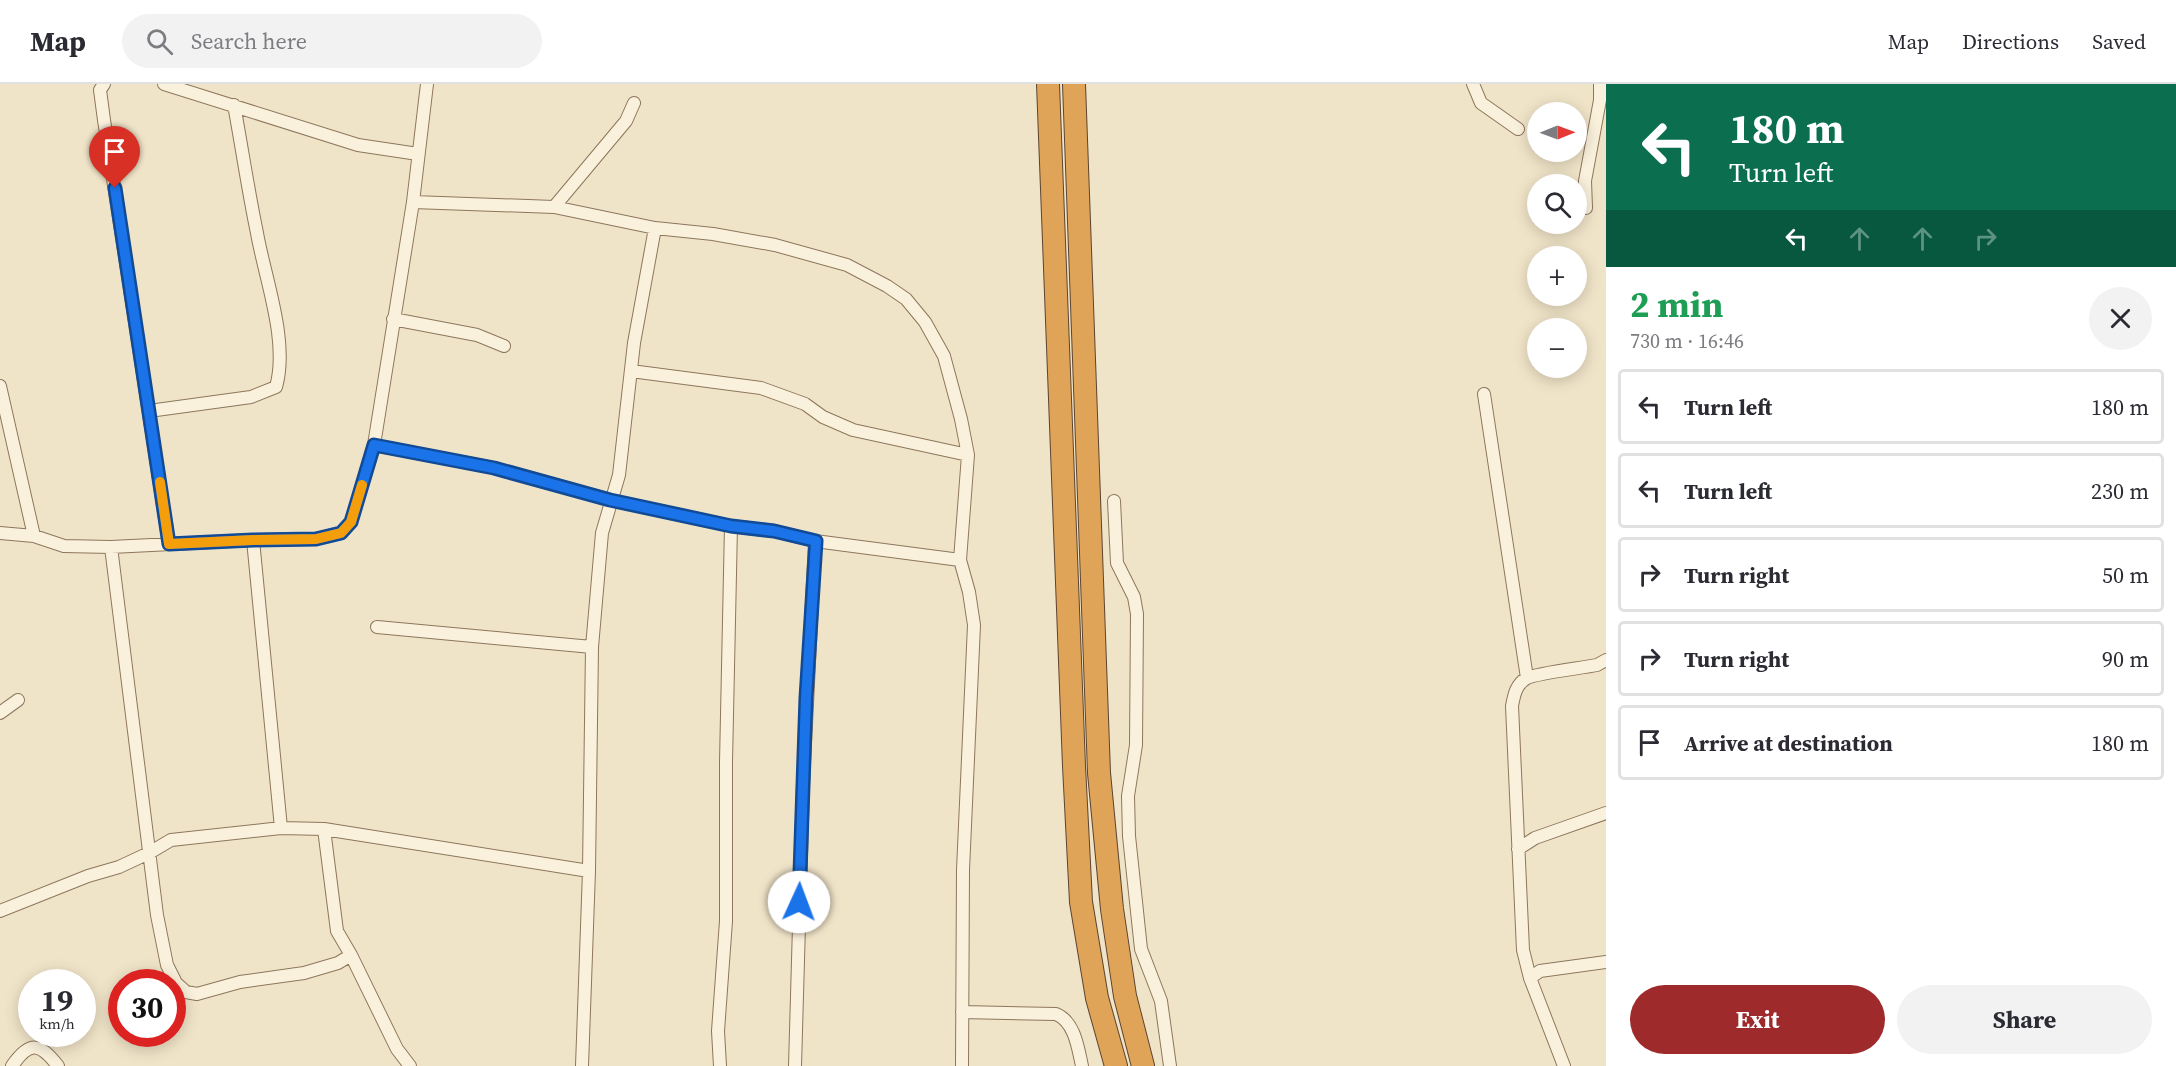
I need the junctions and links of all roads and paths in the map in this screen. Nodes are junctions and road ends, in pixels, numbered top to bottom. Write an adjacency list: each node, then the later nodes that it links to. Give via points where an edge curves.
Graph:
1 (104, 84): 21 (street, via 100,90)
2 (164, 84): 9 (street)
3 (427, 84): 11 (street)
4 (1048, 84): 59 (highway, via 1082,902 1097,998)
5 (1074, 84): 60 (highway, via 1099,772 1125,996)
6 (1473, 84): 10 (street, via 1481,103)
7 (1600, 84): 12 (street)
8 (634, 104): 14 (street, via 626,121)
9 (234, 105): 11 (street, via 357,145); 21 (street, via 272,299 279,349 276,387 251,397)
10 (1518, 129)
11 (418, 154): 13 (street)
12 (1586, 174)
13 (413, 202): 14 (street); 16 (street)
14 (554, 207): 15 (street)
15 (655, 228): 18 (street); 23 (street, via 775,245 847,265 906,299 925,322 944,356)
16 (393, 319): 17 (street, via 477,335); 22 (street)
17 (504, 346)
18 (631, 371): 23 (street, via 761,388 805,404 853,430); 24 (street, via 619,475)
19 (0, 386): 28 (street)
20 (1484, 394): 37 (street)
21 (149, 411): 31 (street)
22 (374, 445): 24 (street, via 494,468); 29 (street, via 351,522 341,533 316,539)
23 (968, 455): 33 (street)
24 (610, 500): 26 (street); 35 (street, via 602,533)
25 (1114, 501): 61 (street, via 1117,563 1134,597 1137,614 1136,745 1128,796 1136,909 1141,949 1161,1001)
26 (731, 526): 30 (street); 55 (street, via 726,921 718,1031)
27 (0, 533): 28 (street)
28 (34, 536): 32 (street, via 64,546)
29 (253, 540): 31 (street); 41 (street)
30 (816, 541): 33 (street); 56 (street, via 803,785)
31 (169, 544): 32 (street)
32 (111, 547): 44 (street)
33 (960, 560): 50 (street, via 974,625 963,870)
34 (376, 627): 35 (street)
35 (592, 647): 45 (street)
36 (1606, 660): 37 (street)
37 (1527, 678): 43 (street, via 1518,686 1512,706)
38 (18, 700): 39 (street)
39 (0, 713)
40 (1606, 813): 43 (street, via 1534,838)
41 (281, 828): 42 (street); 44 (street, via 171,840)
42 (324, 829): 45 (street); 47 (street, via 337,931)
43 (1518, 849): 49 (street, via 1523,950)
44 (149, 854): 46 (street); 47 (street, via 167,965 186,992 304,973)
45 (589, 871): 54 (street)
46 (0, 911)
47 (351, 955): 53 (street, via 397,1049)
48 (1606, 962): 49 (street, via 1540,971)
49 (1530, 978): 62 (street)
50 (962, 1012): 57 (street); 58 (street, via 1063,1017 1069,1022)
51 (12, 1066): 52 (street, via 25,1050 32,1048 46,1052)
52 (58, 1066)
53 (410, 1066)
54 (582, 1066)
55 (720, 1066)
56 (795, 1066)
57 (962, 1066)
58 (1082, 1066)
59 (1116, 1066)
60 (1143, 1066)
61 (1170, 1066)
62 (1564, 1066)

